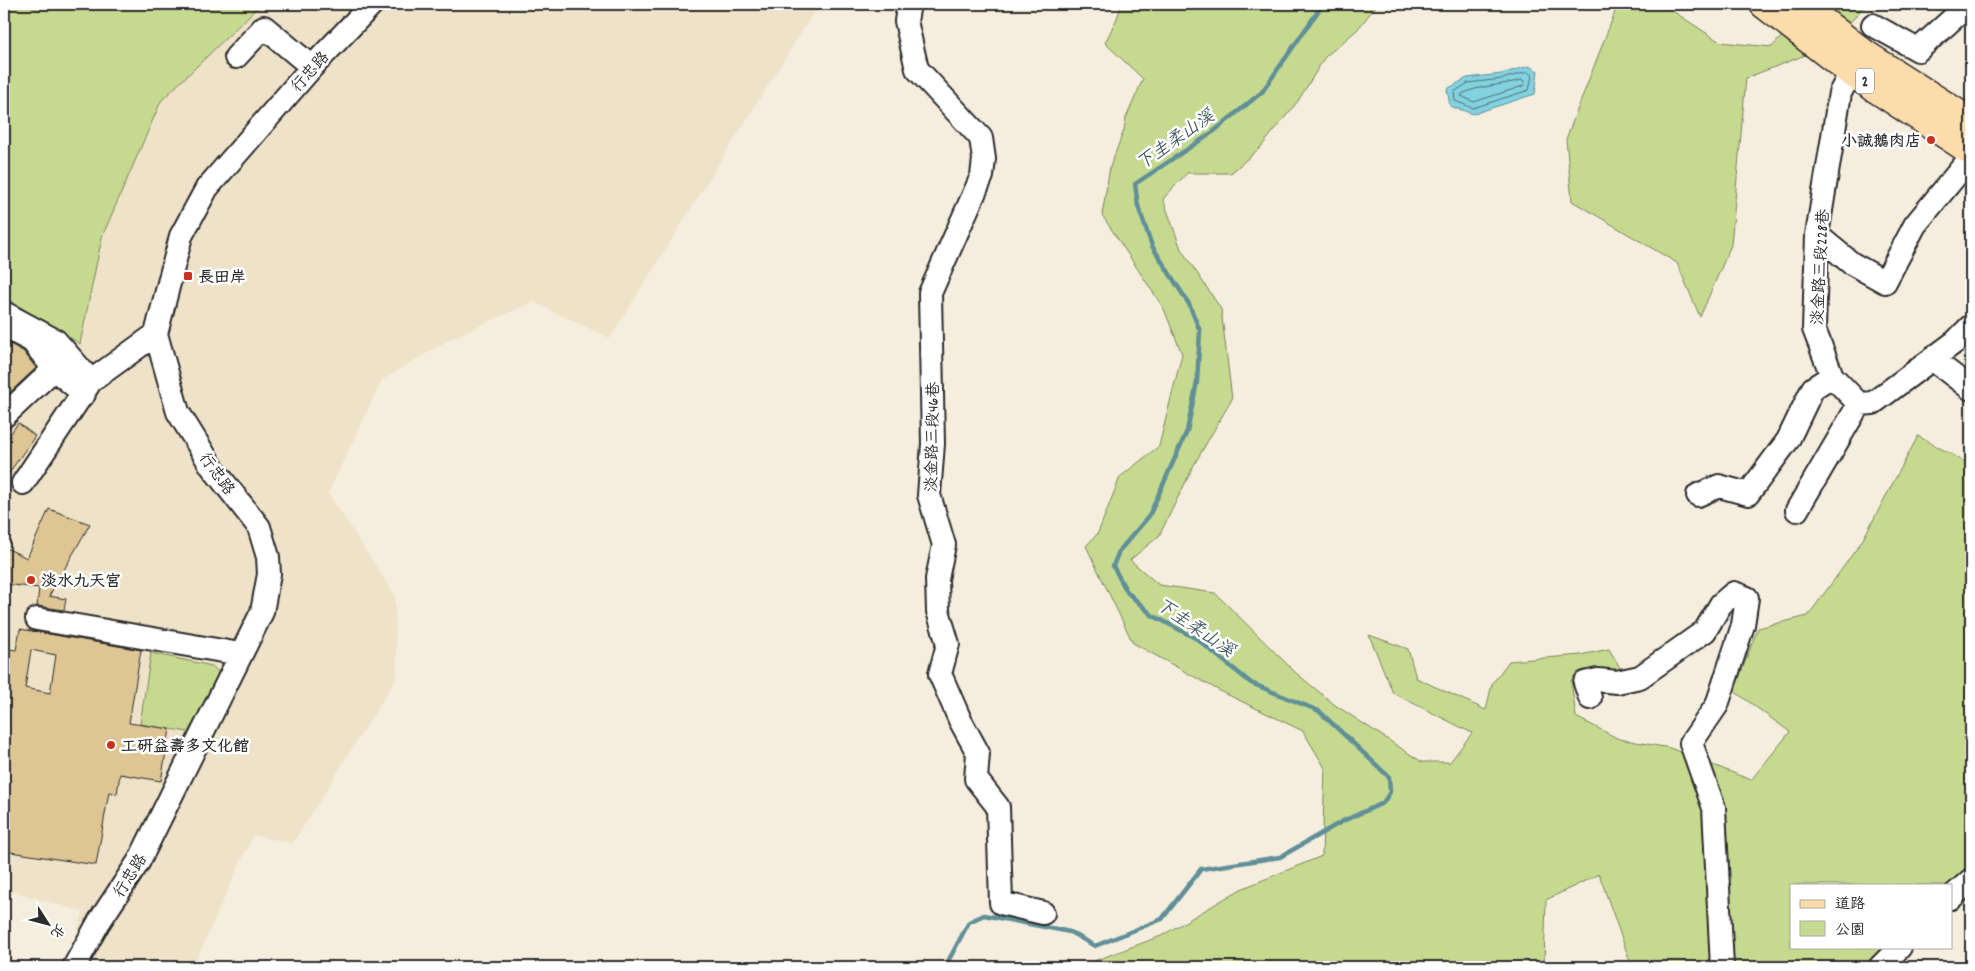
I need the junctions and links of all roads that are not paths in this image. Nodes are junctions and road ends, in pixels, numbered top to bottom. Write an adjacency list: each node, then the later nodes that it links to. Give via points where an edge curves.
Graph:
1 (372, 4): 8 (street, 行忠路)
2 (909, 4): 33 (street, 淡金路三段46巷, via 906,21 917,69 981,138 984,159 982,176 930,293 933,444 929,495 944,545 937,579 938,611 948,644 940,674 978,753 976,779 998,807 1001,903)
3 (1764, 4): 9 (main road, 2)
4 (1800, 4): 10 (main road, 2, via 1866,55)
5 (1971, 5): 6 (street, via 1918,50)
6 (1873, 25)
7 (236, 57): 8 (street, via 264,27)
8 (312, 67): 17 (street, 行忠路, via 207,188 181,236)
9 (1851, 72): 11 (main road, 2); 13 (street, 淡金路三段228巷, via 1840,93)
10 (1971, 122)
11 (1971, 151)
12 (1971, 157): 13 (street, via 1916,225 1885,282 1851,263)
13 (1818, 235): 20 (street, 淡金路三段228巷, via 1814,329)
14 (4, 313): 21 (street, via 56,341)
15 (4, 326): 19 (street, via 32,341)
16 (1971, 326): 18 (street)
17 (156, 334): 21 (street); 29 (street, 行忠路, via 178,412 212,467 259,527 268,557 265,602)
18 (1932, 359): 22 (street); 23 (street, via 1873,403)
19 (54, 369): 21 (street); 24 (street)
20 (1832, 376): 23 (street, 淡金路三段228巷); 26 (street, via 1813,388 1788,440 1748,494 1719,486)
21 (87, 388): 25 (street)
22 (1971, 389)
23 (1859, 404): 27 (street)
24 (4, 416)
25 (23, 483)
26 (1698, 495)
27 (1797, 510)
28 (37, 619): 29 (street)
29 (240, 654): 35 (street, 行忠路, via 139,861)
30 (1590, 698): 36 (street, via 1585,683 1640,677 1705,631 1721,604 1734,593 1747,598 1744,625 1717,705 1691,743 1714,808)
31 (1971, 880): 32 (street)
32 (1952, 897)
33 (1043, 913)
34 (1899, 948): 37 (street)
35 (74, 967)
36 (1722, 967)
37 (1880, 967)

